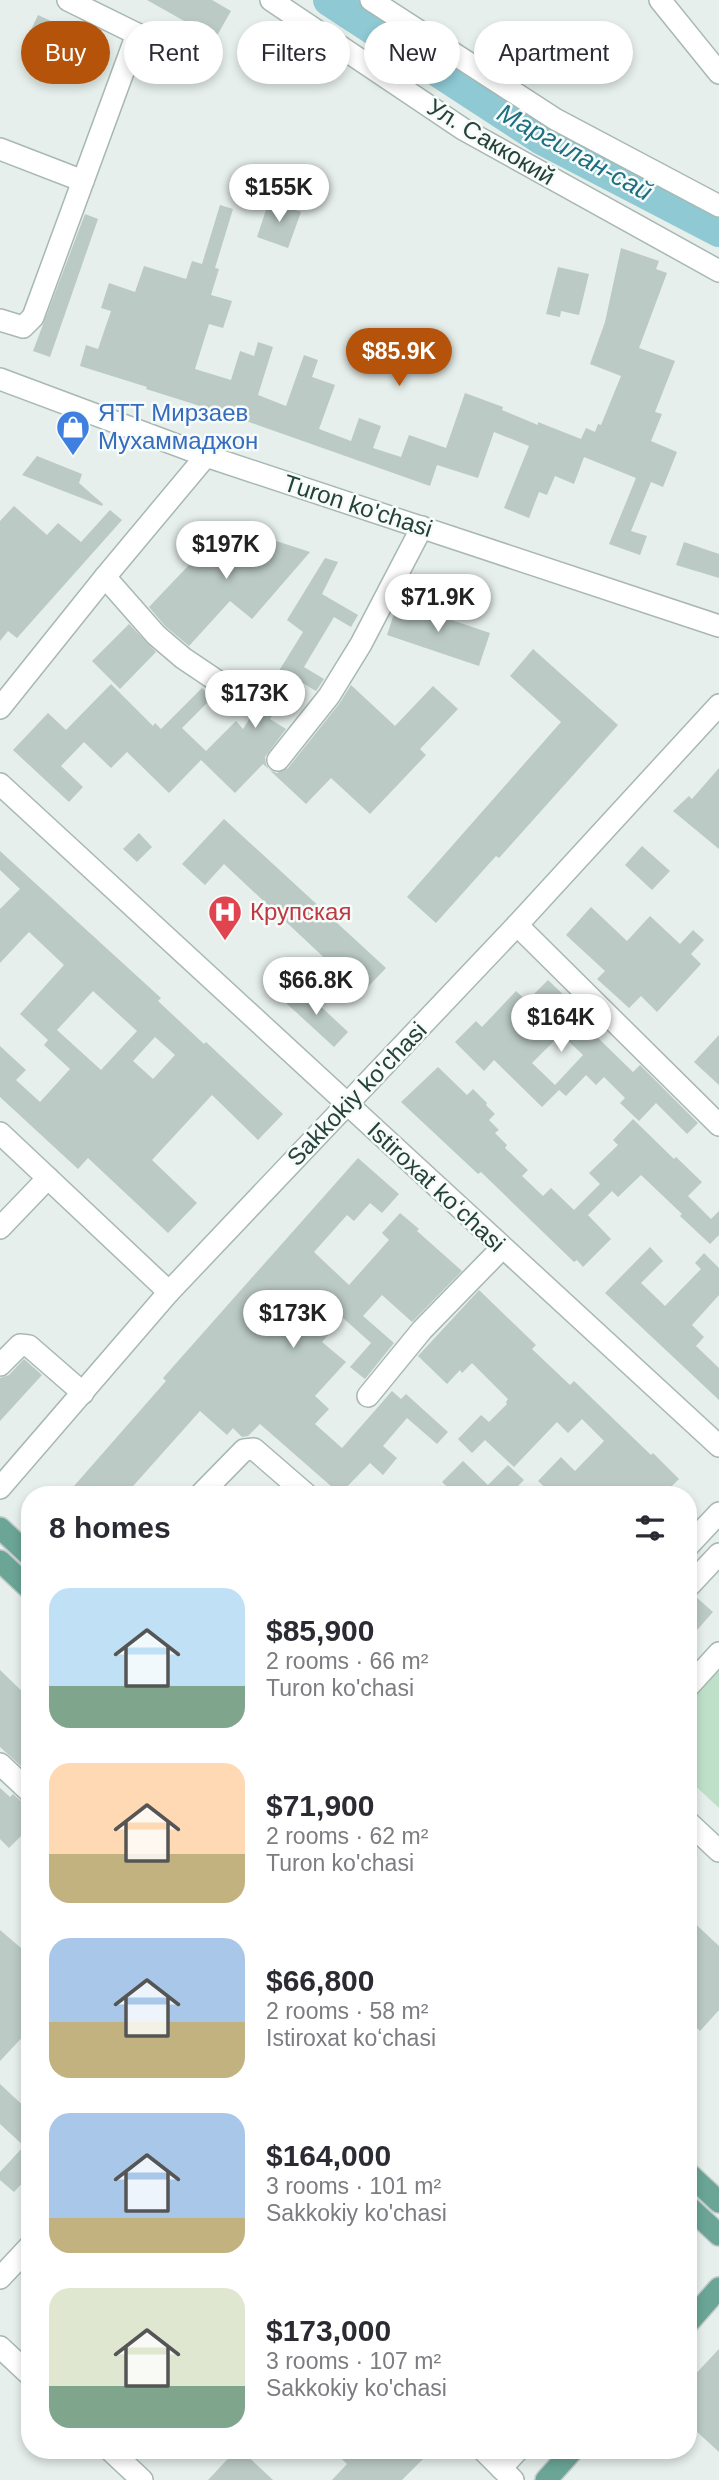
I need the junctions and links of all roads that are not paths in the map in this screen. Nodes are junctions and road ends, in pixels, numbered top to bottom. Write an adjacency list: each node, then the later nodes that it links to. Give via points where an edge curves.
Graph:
1 (68, 0): 5 (street)
2 (271, 0): 11 (street, Ул. Саккокий, via 463,129)
3 (371, 0): 10 (street, via 555,119)
4 (660, 0): 7 (street)
5 (124, 28)
6 (124, 69): 9 (street)
7 (719, 73)
8 (0, 149): 9 (street)
9 (83, 181): 12 (street, via 33,317 23,327)
10 (719, 206)
11 (719, 271)
12 (0, 320)
13 (0, 379): 14 (street, Turon ko'chasi)
14 (206, 456): 15 (street, Turon ko'chasi); 16 (street)
15 (422, 527): 17 (street, Turon ko'chasi); 21 (street, via 361,644)
16 (105, 578): 18 (street, via 156,635); 20 (street)
17 (719, 626)
18 (229, 690)
19 (719, 705): 23 (street, Sakkokiy ko'chasi)
20 (0, 708)
21 (278, 760)
22 (0, 783): 24 (street, Istiroxat koʻchasi)
23 (517, 925): 24 (street, Sakkokiy ko'chasi); 25 (street)
24 (347, 1105): 29 (street, Istiroxat koʻchasi); 30 (street, Sakkokiy ko'chasi)
25 (719, 1125)
26 (0, 1133): 27 (street)
27 (48, 1178): 28 (street); 30 (street)
28 (0, 1228)
29 (502, 1248): 33 (street, via 422,1330); 34 (street, Istiroxat koʻchasi)
30 (169, 1292): 32 (street, Sakkokiy ko'chasi)
31 (0, 1365): 32 (street, via 20,1345 29,1346)
32 (83, 1393): 37 (street, Sakkokiy ko'chasi)
33 (368, 1396)
34 (719, 1447)
35 (210, 1486): 36 (street, via 244,1450 254,1449)
36 (297, 1486)
37 (0, 1488)
38 (719, 1513): 40 (street)
39 (0, 1528): 41 (main road)
40 (697, 1536)
41 (21, 1548)
42 (719, 1554): 44 (street)
43 (0, 1561): 45 (main road)
44 (697, 1577)
45 (21, 1581)
46 (719, 1653): 47 (street)
47 (697, 1677)
48 (0, 1764): 49 (street)
49 (21, 1782)
50 (697, 1830): 51 (street)
51 (719, 1851)
52 (697, 2181): 53 (main road)
53 (719, 2202)
54 (697, 2214): 55 (main road)
55 (719, 2235)
56 (21, 2256): 57 (street)
57 (0, 2278)
58 (719, 2288): 59 (main road)
59 (697, 2313)
60 (0, 2347): 61 (street)
61 (21, 2367)
62 (120, 2459): 66 (street)
63 (492, 2459): 65 (street)
64 (565, 2459): 67 (main road)
65 (507, 2474)
66 (142, 2480)
67 (546, 2480)

